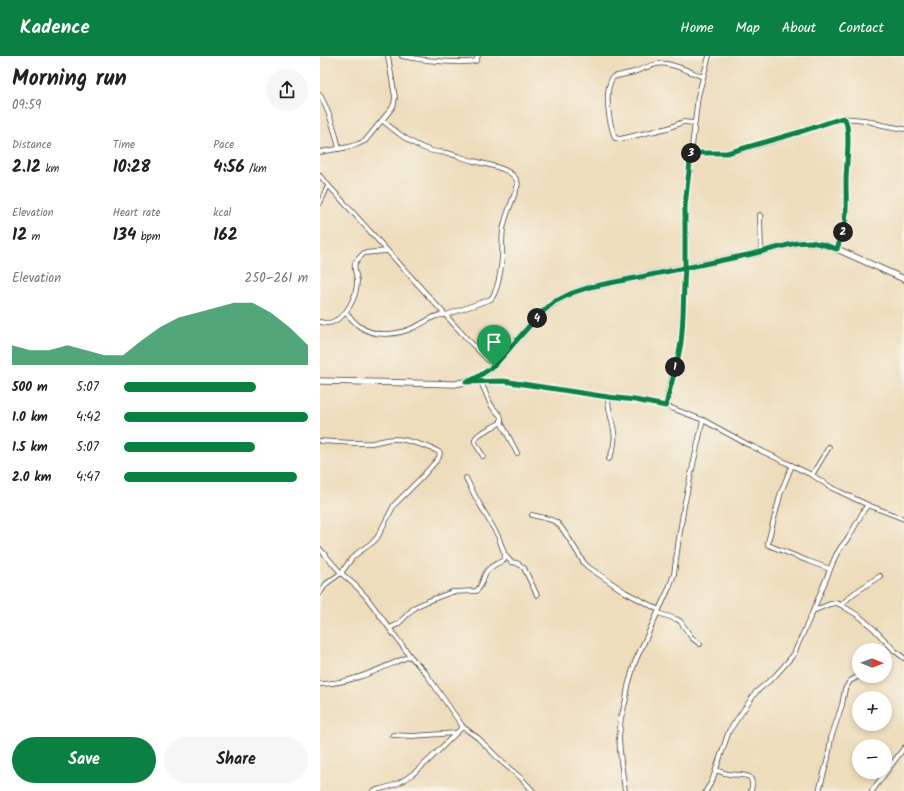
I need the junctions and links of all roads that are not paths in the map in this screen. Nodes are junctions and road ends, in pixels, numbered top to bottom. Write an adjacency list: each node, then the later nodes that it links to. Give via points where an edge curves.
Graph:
1 (388, 56): 8 (street, via 395,100)
2 (402, 56): 3 (street, via 420,60 472,62 476,61)
3 (478, 56)
4 (709, 56): 5 (street)
5 (703, 77): 9 (street); 9 (street, via 666,63 656,64 613,77 607,93 615,138 668,128 683,122)
6 (320, 95): 11 (street)
7 (845, 119): 10 (street, via 865,120); 13 (street, via 727,153); 18 (street, via 848,136 846,213)
8 (382, 120): 11 (street, via 365,141); 24 (street, via 415,144 429,150 495,166 514,175 517,180 518,184 503,227 501,265 494,295 491,299)
9 (694, 123): 13 (street)
10 (904, 129)
11 (339, 149): 12 (street)
12 (320, 152)
13 (691, 153): 21 (street, via 685,206)
14 (320, 176): 15 (street)
15 (328, 186): 16 (street); 19 (street)
16 (320, 202)
17 (760, 215): 20 (street)
18 (837, 249): 20 (main road, via 810,242); 22 (main road)
19 (387, 251): 23 (street, via 364,253 355,263 356,287); 24 (street)
20 (761, 252): 21 (main road)
21 (685, 268): 26 (main road, via 590,287 554,302 539,315); 31 (street, via 681,342)
22 (904, 279)
23 (346, 313): 24 (street, via 360,327 380,334 404,331 434,316); 25 (street, via 332,322)
24 (446, 315): 26 (street)
25 (320, 322)
26 (494, 366): 28 (main road)
27 (320, 381): 28 (main road, via 455,384)
28 (466, 382): 29 (street)
29 (481, 382): 30 (street, via 503,381); 33 (street)
30 (608, 397): 31 (street); 38 (street, via 615,435)
31 (666, 406): 32 (street)
32 (703, 420): 39 (street); 53 (street, via 684,506 674,574)
33 (501, 422): 36 (street); 37 (street, via 474,439)
34 (320, 441): 48 (street, via 372,443 398,439 440,453 422,477 394,505 378,538 355,555)
35 (829, 447): 40 (street)
36 (517, 453)
37 (483, 456)
38 (609, 459)
39 (792, 465): 40 (street); 47 (street, via 781,492 768,545)
40 (812, 475): 42 (street, via 832,488)
41 (466, 478): 46 (street)
42 (868, 505): 44 (street); 47 (street)
43 (532, 515): 53 (street, via 556,523 584,564)
44 (904, 518)
45 (320, 548): 48 (street)
46 (506, 555): 51 (street, via 511,562 524,568); 55 (street, via 504,560 487,571 478,590 452,592 428,601 415,607 398,624)
47 (830, 568): 54 (street)
48 (341, 573): 50 (street, via 326,584); 55 (street, via 357,587)
49 (880, 576): 52 (street)
50 (320, 593)
51 (537, 595)
52 (841, 605): 54 (street, via 830,604); 58 (street, via 859,616)
53 (658, 611): 56 (street, via 680,621 692,638); 68 (street, via 635,662 621,718 619,738)
54 (813, 611): 65 (street, via 794,654 775,676 756,692 729,731)
55 (390, 628): 57 (street)
56 (700, 644)
57 (410, 656): 60 (street, via 344,682); 61 (street, via 425,672)
58 (904, 658)
59 (852, 681): 71 (street, via 845,690)
60 (320, 684)
61 (463, 727): 62 (street); 67 (street, via 478,738)
62 (456, 733): 63 (street); 66 (street, via 402,781 394,786)
63 (393, 735)
64 (904, 748): 72 (street)
65 (716, 770): 69 (street); 70 (street, via 750,777)
66 (373, 791)
67 (533, 791)
68 (625, 791)
69 (706, 791)
70 (751, 791)
71 (819, 791)
72 (872, 791)

